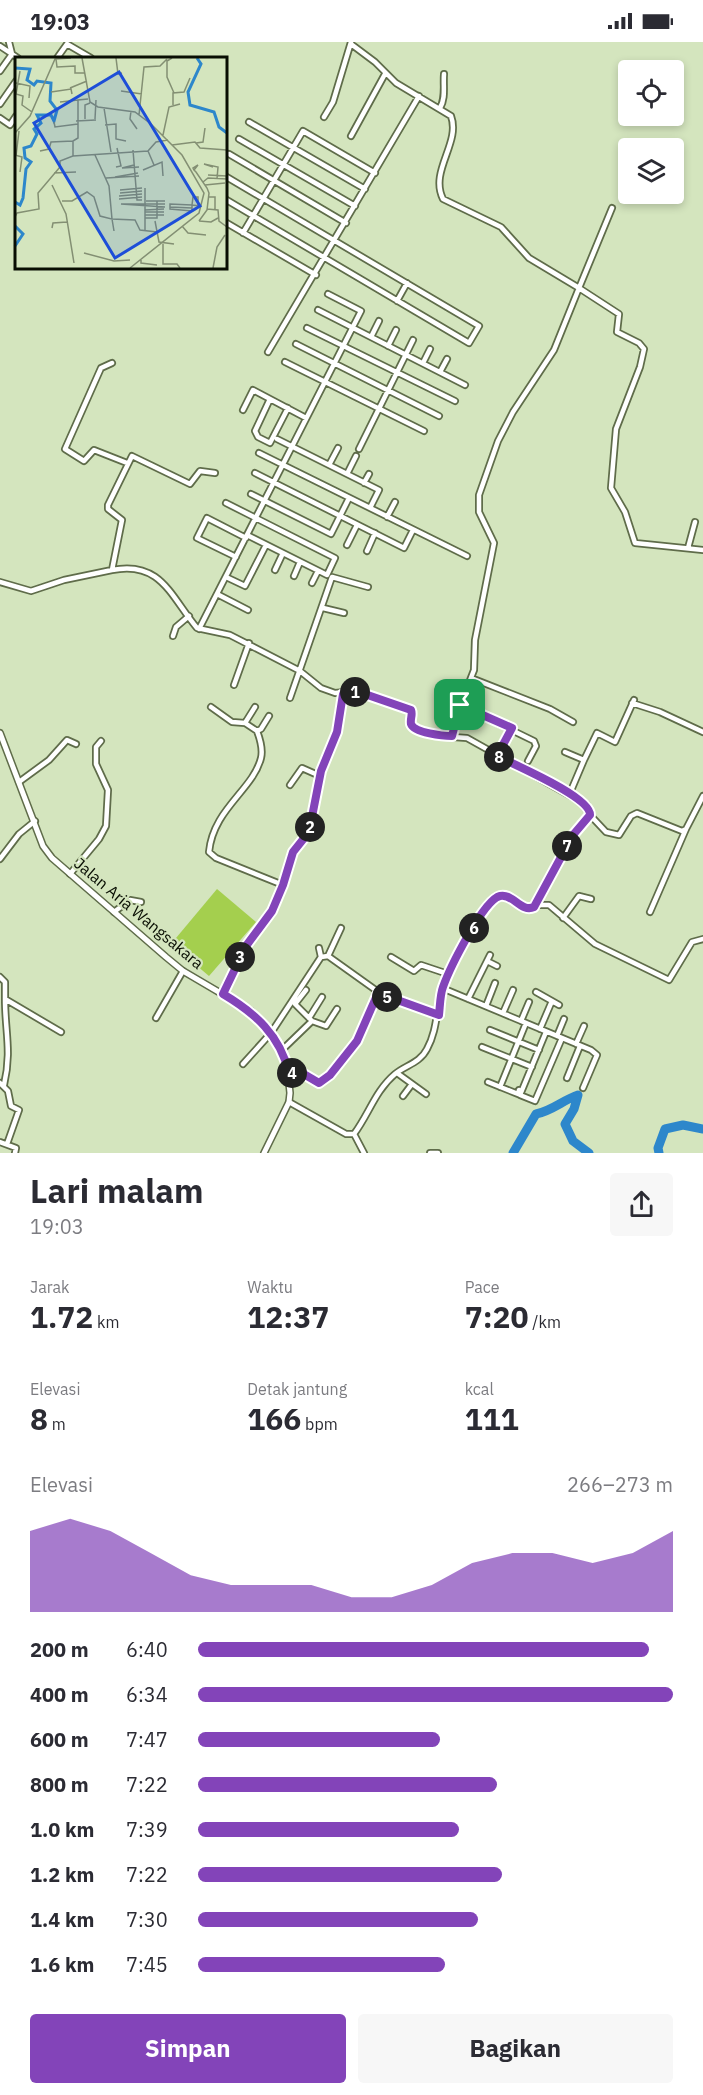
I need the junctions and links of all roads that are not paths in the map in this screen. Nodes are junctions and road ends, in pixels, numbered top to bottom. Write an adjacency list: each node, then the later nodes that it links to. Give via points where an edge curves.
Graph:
1 (9, 42): 4 (street)
2 (351, 43): 9 (street); 15 (street, via 333,102)
3 (0, 46): 4 (street)
4 (12, 54): 5 (street); 8 (street)
5 (16, 57)
6 (58, 57): 7 (street, via 67,44)
7 (88, 57)
8 (0, 71)
9 (385, 74): 12 (street); 19 (street)
10 (444, 74): 14 (street)
11 (15, 82): 13 (street)
12 (419, 96): 14 (street); 24 (street)
13 (0, 104)
14 (440, 108): 40 (street, via 453,122 438,180 443,199 501,227 529,258)
15 (324, 117)
16 (0, 118): 17 (street, via 10,125)
17 (15, 118)
18 (249, 122): 21 (street)
19 (351, 136)
20 (239, 139): 23 (street)
21 (293, 148): 23 (street); 24 (street, via 303,131); 27 (street)
22 (229, 154): 26 (street)
23 (283, 164): 26 (street); 30 (street)
24 (375, 173): 27 (street)
25 (226, 177): 28 (street)
26 (274, 180): 28 (street); 34 (street)
27 (365, 189): 30 (street)
28 (263, 198): 32 (street); 36 (street)
29 (226, 200): 32 (street)
30 (355, 206): 34 (street)
31 (612, 208): 40 (street)
32 (253, 216): 35 (street); 37 (street)
33 (226, 223): 35 (street)
34 (346, 223): 36 (street)
35 (243, 232): 38 (street)
36 (335, 241): 37 (street); 39 (street)
37 (325, 258): 38 (street); 42 (street)
38 (316, 275): 54 (street)
39 (407, 284): 42 (street); 42 (street, via 479,326 469,343)
40 (579, 288): 105 (street, via 619,314 617,332 644,349 616,429 611,488 626,512 633,542); 129 (street, via 555,350 498,441 479,495 479,512 494,543 480,606)
41 (328, 294): 46 (street, via 361,311)
42 (397, 301)
43 (318, 310): 46 (street)
44 (379, 321): 48 (street)
45 (307, 328): 51 (street)
46 (352, 328): 48 (street); 51 (street)
47 (396, 330): 52 (street)
48 (370, 337): 52 (street)
49 (413, 340): 55 (street)
50 (296, 344): 59 (street)
51 (343, 346): 59 (street); 61 (street)
52 (388, 346): 55 (street)
53 (430, 349): 60 (street)
54 (268, 352)
55 (406, 355): 60 (street); 61 (street)
56 (447, 359): 62 (street)
57 (285, 362): 63 (street)
58 (112, 363): 80 (street, via 101,368 65,449 84,461 94,450)
59 (334, 363): 63 (street); 65 (street)
60 (423, 363): 62 (street)
61 (397, 372): 65 (street); 67 (street)
62 (440, 372): 64 (street)
63 (325, 382): 69 (street); 72 (street)
64 (465, 385)
65 (388, 390): 69 (street); 71 (street)
66 (270, 399): 68 (street); 68 (street, via 255,431 258,437 270,443); 70 (street, via 253,390)
67 (455, 401)
68 (288, 408): 72 (street)
69 (379, 408): 73 (street); 77 (street)
70 (243, 410)
71 (439, 416)
72 (306, 418): 75 (street)
73 (424, 431)
74 (277, 439): 75 (street)
75 (292, 447): 81 (street); 82 (street)
76 (338, 448): 82 (street)
77 (359, 449)
78 (259, 453): 81 (street)
79 (356, 456): 85 (street)
80 (127, 463): 83 (street, via 135,456 190,484 200,471); 112 (street, via 108,505 122,520)
81 (283, 465): 87 (street); 90 (street)
82 (329, 465): 85 (street)
83 (215, 473)
84 (255, 473): 87 (street)
85 (346, 474): 88 (street)
86 (369, 474): 88 (street)
87 (273, 483): 91 (street); 95 (street)
88 (364, 483): 94 (street, via 379,490)
89 (251, 494): 91 (street)
90 (349, 498): 94 (street); 95 (street)
91 (264, 501): 95 (street, via 331,534); 97 (street)
92 (395, 502): 96 (street)
93 (226, 503): 97 (street)
94 (370, 508): 96 (street)
95 (340, 516): 99 (street)
96 (387, 517): 100 (street)
97 (256, 518): 102 (street); 114 (street, via 334,558 327,575)
98 (695, 522): 105 (street)
99 (357, 525): 101 (street); 103 (street)
100 (413, 530): 101 (street, via 404,548); 109 (street)
101 (375, 534): 107 (street)
102 (246, 537): 104 (street); 110 (street); 110 (street, via 207,518 197,538)
103 (347, 544)
104 (266, 545): 108 (street); 116 (street, via 245,586)
105 (688, 548): 106 (street)
106 (703, 550)
107 (366, 551)
108 (283, 553): 111 (street); 113 (street)
109 (467, 556)
110 (236, 557): 116 (street)
111 (300, 562): 114 (street); 115 (street)
112 (112, 570): 117 (street, via 31,591); 124 (street, via 138,569 158,577)
113 (275, 570)
114 (318, 571): 118 (street)
115 (294, 576)
116 (226, 577): 120 (street)
117 (0, 582)
118 (312, 583)
119 (368, 587): 121 (street, via 332,577)
120 (217, 594): 122 (street); 125 (street)
121 (322, 608): 123 (street); 128 (street)
122 (248, 610)
123 (344, 613)
124 (189, 616): 125 (street); 126 (street, via 176,627)
125 (199, 629): 127 (street, via 230,635)
126 (173, 636)
127 (249, 644): 128 (street); 130 (street)
128 (300, 671): 131 (street, via 321,688); 132 (street)
129 (471, 678): 133 (street); 137 (street, via 542,705)
130 (234, 685)
131 (343, 694): 143 (street, via 356,691 401,706 412,712 414,728); 150 (street, via 337,732)
132 (290, 698)
133 (460, 705): 139 (street); 143 (street)
134 (211, 707): 138 (street, via 232,722)
135 (255, 708): 138 (street)
136 (269, 716): 140 (street)
137 (573, 722)
138 (245, 723): 140 (street)
139 (512, 728): 147 (street); 149 (street, via 536,743)
140 (257, 731): 160 (street, via 261,760 225,810 209,852)
141 (703, 732): 148 (street, via 633,701 615,742 595,733)
142 (0, 733): 151 (street, Jalan Aria Wangsakara)
143 (452, 736): 147 (street, via 467,738)
144 (101, 741): 159 (street, via 96,747 95,761 108,790 106,826)
145 (76, 744): 151 (street, via 67,740 49,760)
146 (565, 752): 148 (street)
147 (497, 756): 153 (street)
148 (584, 760): 153 (street)
149 (528, 761)
150 (320, 776): 152 (street, via 302,768); 160 (street, via 309,832 293,852)
151 (19, 782): 156 (street, Jalan Aria Wangsakara)
152 (290, 785)
153 (570, 793): 155 (street, via 587,805)
154 (703, 796): 157 (street)
155 (590, 815): 157 (street, via 606,832 618,835 637,813 678,831); 163 (street, via 573,835)
156 (35, 821): 158 (street); 159 (street, Jalan Aria Wangsakara, via 47,852)
157 (686, 829): 165 (street)
158 (0, 859)
159 (70, 874): 164 (street, Jalan Aria Wangsakara)
160 (283, 885): 185 (street)
161 (591, 898): 166 (street, via 579,896)
162 (141, 902): 164 (street, via 130,900)
163 (536, 905): 166 (street, via 549,905); 177 (street, via 527,908 506,896 493,900 455,956)
164 (114, 912): 176 (street, Jalan Aria Wangsakara)
165 (650, 912)
166 (563, 918): 168 (street, via 595,944 669,980 692,942)
167 (341, 928): 171 (street)
168 (703, 939)
169 (319, 948): 172 (street)
170 (490, 955): 174 (street)
171 (328, 956): 172 (street); 184 (street)
172 (321, 957): 204 (street)
173 (391, 957): 177 (street, via 414,971 421,965)
174 (487, 961): 175 (street); 188 (street)
175 (497, 966)
176 (183, 971): 185 (street, Jalan Aria Wangsakara); 196 (street)
177 (448, 974): 180 (street)
178 (0, 977): 187 (street, via 5,982)
179 (495, 983): 192 (street)
180 (442, 988): 188 (street); 195 (street)
181 (306, 990): 197 (street, via 295,1004)
182 (513, 990): 194 (street)
183 (536, 992): 189 (street)
184 (378, 993): 195 (street); 215 (street, via 357,1041 328,1077 319,1083 302,1073)
185 (223, 994): 204 (street, Jalan Aria Wangsakara, via 251,1011)
186 (322, 997): 197 (street)
187 (5, 999): 203 (street); 218 (street, via 10,1046)
188 (468, 999): 192 (street)
189 (552, 1001): 191 (street); 202 (street)
190 (529, 1002): 199 (street)
191 (559, 1005)
192 (486, 1006): 194 (street)
193 (337, 1009): 197 (street, via 326,1026)
194 (503, 1014): 199 (street)
195 (439, 1015): 214 (street, via 423,1057)
196 (156, 1018)
197 (310, 1019): 210 (street)
198 (564, 1019): 205 (street)
199 (524, 1022): 202 (street); 206 (street)
200 (584, 1026): 207 (street)
201 (490, 1030): 206 (street)
202 (544, 1030): 205 (street); 209 (street)
203 (61, 1032)
204 (271, 1033): 210 (street, Jalan Aria Wangsakara); 212 (street)
205 (560, 1037): 207 (street); 213 (street, via 536,1101 520,1095)
206 (518, 1041): 209 (street); 211 (street)
207 (578, 1045): 216 (street); 221 (street, via 597,1055)
208 (482, 1047): 211 (street)
209 (538, 1049): 213 (street)
210 (282, 1050): 215 (street, Jalan Aria Wangsakara)
211 (511, 1059): 213 (street); 220 (street)
212 (243, 1064)
213 (530, 1067): 220 (street, via 518,1094)
214 (397, 1072): 219 (street); 225 (street, via 379,1090)
215 (289, 1073): 224 (street, Jalan Aria Wangsakara)
216 (567, 1078)
217 (488, 1082): 220 (street)
218 (2, 1084): 227 (street, via 10,1106 19,1109)
219 (412, 1084): 222 (street); 223 (street)
220 (500, 1087)
221 (584, 1088)
222 (426, 1094)
223 (403, 1096)
224 (289, 1102): 225 (street, via 346,1134); 229 (street, Jalan Aria Wangsakara)
225 (354, 1134): 230 (street)
226 (0, 1143): 227 (street)
227 (7, 1144): 228 (street, via 16,1148)
228 (15, 1153)
229 (264, 1153)
230 (364, 1153)
231 (430, 1153): 232 (street)
232 (438, 1153)

